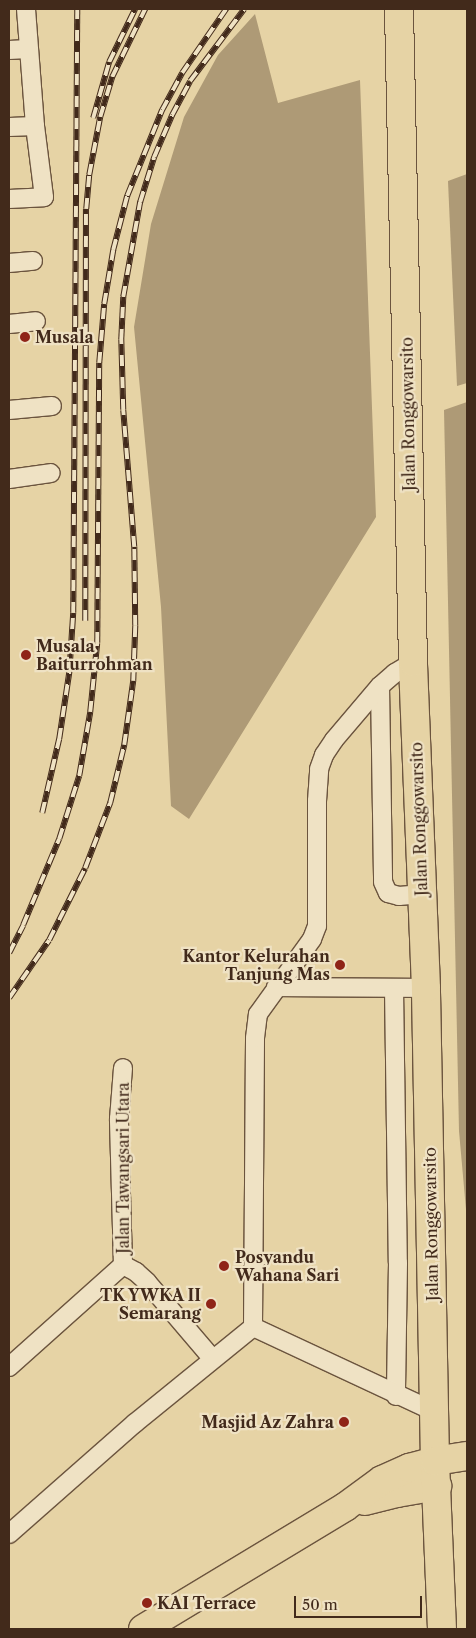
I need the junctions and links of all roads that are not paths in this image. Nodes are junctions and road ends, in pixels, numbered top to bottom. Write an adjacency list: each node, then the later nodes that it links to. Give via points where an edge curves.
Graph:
1 (26, 9): 3 (street)
2 (399, 9): 16 (main road, Jalan Ronggowarsito)
3 (28, 49): 4 (street); 5 (street)
4 (9, 50)
5 (35, 126): 6 (street); 7 (street, via 44,197)
6 (9, 127)
7 (9, 198)
8 (32, 262): 9 (street)
9 (9, 263)
10 (36, 321): 11 (street)
11 (9, 324)
12 (52, 406): 13 (street)
13 (9, 410)
14 (51, 473): 15 (street)
15 (9, 479)
16 (413, 662): 17 (street); 18 (main road, Jalan Ronggowarsito)
17 (380, 686): 18 (street, via 383,882 388,893 399,896); 19 (street, via 334,740 319,769 316,926 312,939)
18 (422, 894): 21 (main road, Jalan Ronggowarsito)
19 (276, 987): 20 (street); 24 (street, via 258,1014 255,1038)
20 (394, 988): 21 (street); 27 (street, via 398,1263)
21 (426, 988): 28 (main road, Jalan Ronggowarsito)
22 (123, 1068): 23 (street, Jalan Tawangsari Utara, via 119,1119)
23 (123, 1265): 25 (street, via 147,1282); 26 (street, Jalan Tawangsari Utara)
24 (253, 1327): 25 (street); 27 (street)
25 (212, 1358): 31 (street)
26 (9, 1367)
27 (396, 1396): 28 (street)
28 (435, 1412): 30 (main road, Jalan Ronggowarsito)
29 (467, 1456): 30 (main road)
30 (436, 1474): 32 (main road, via 397,1493 344,1507); 33 (main road, Jalan Ronggowarsito)
31 (9, 1534)
32 (143, 1629)
33 (442, 1629)

